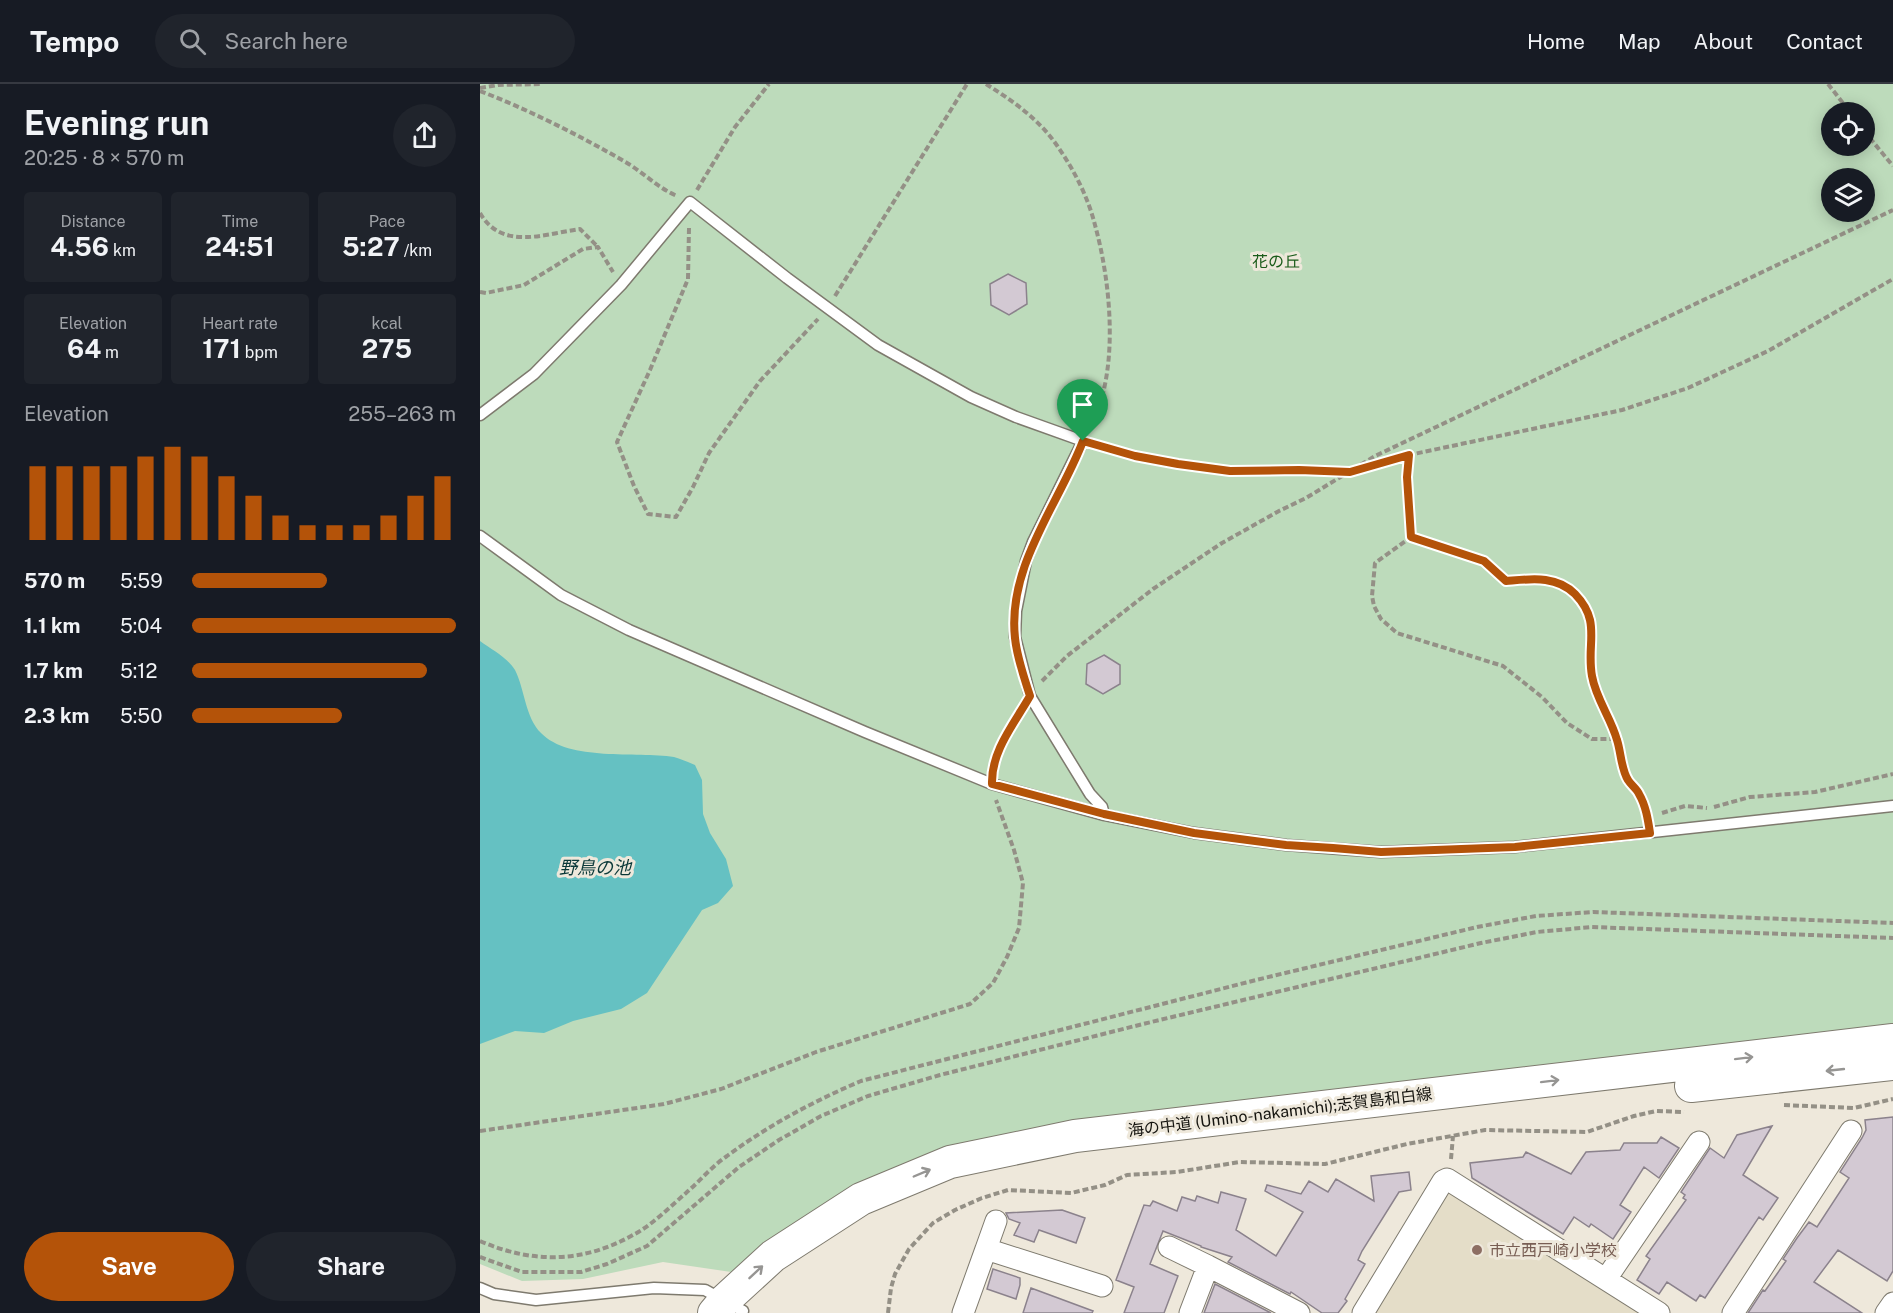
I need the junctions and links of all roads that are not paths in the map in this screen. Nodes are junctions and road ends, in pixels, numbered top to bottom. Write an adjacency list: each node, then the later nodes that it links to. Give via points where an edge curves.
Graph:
1 (480, 415): 4 (lane, via 534,374 621,285 690,202 878,345 971,397 1083,441 1033,542 1020,587 1015,637 1030,696)
2 (480, 536): 4 (lane, via 561,595 629,630 992,784)
3 (1893, 806): 4 (lane, via 1515,847 1381,852 1194,833)
4 (1104, 814)
5 (1893, 1040): 17 (main road, 海の中道 (Umino-nakamichi);志賀島和白線, one-way to 5, via 773,1256 861,1199 950,1162 1075,1136)
6 (1893, 1064): 17 (main road, 海の中道 (Umino-nakamichi);志賀島和白線, one-way to 17, via 1115,1153 957,1182 874,1215)
7 (1851, 1131): 23 (street)
8 (1699, 1142): 13 (street)
9 (996, 1221): 11 (street)
10 (1168, 1247): 12 (street)
11 (986, 1249): 14 (street); 18 (street)
12 (1208, 1266): 19 (street); 20 (street)
13 (1606, 1279): 21 (street, via 1447,1179); 22 (street)
14 (1102, 1286)
15 (480, 1288): 17 (lane, via 536,1300 654,1287 705,1290)
16 (1893, 1303): 24 (street)
17 (731, 1309)
18 (963, 1313)
19 (1190, 1313)
20 (1299, 1313)
21 (1363, 1313)
22 (1659, 1313)
23 (1733, 1313)
24 (1886, 1313)

